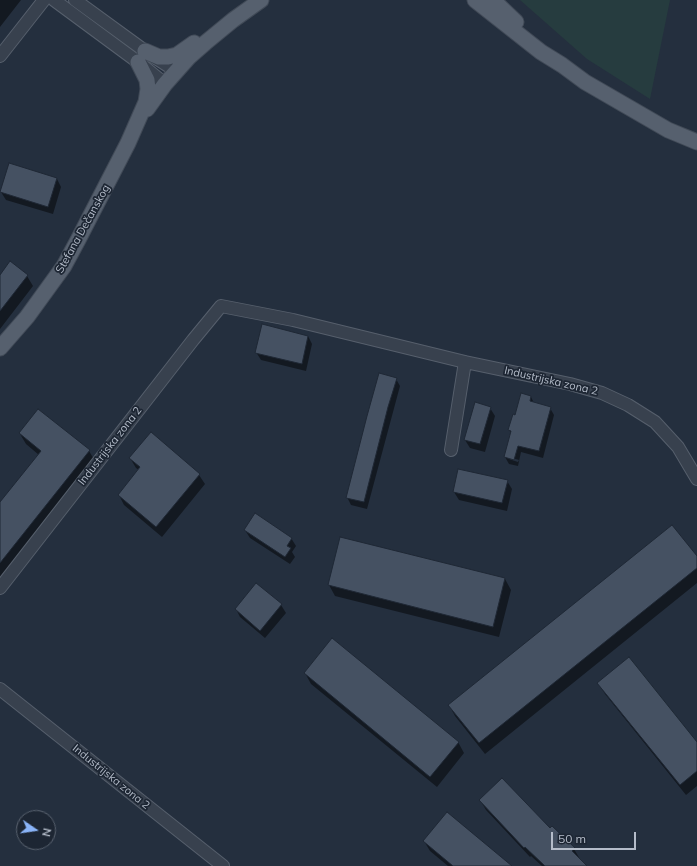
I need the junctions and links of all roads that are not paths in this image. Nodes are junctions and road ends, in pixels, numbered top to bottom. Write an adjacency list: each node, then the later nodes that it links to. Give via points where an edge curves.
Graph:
1 (44, 0): 10 (street)
2 (54, 0): 11 (street)
3 (75, 0): 11 (street)
4 (261, 0): 8 (main road)
5 (268, 0): 8 (main road)
6 (475, 0): 12 (main road, via 541,52)
7 (493, 0): 12 (main road)
8 (248, 9): 9 (main road)
9 (233, 20): 11 (main road, via 177,55); 13 (main road)
10 (0, 56)
11 (142, 57): 13 (street); 14 (street); 16 (main road, via 148,89 146,102)
12 (562, 65): 15 (main road, via 633,111)
13 (176, 71): 14 (main road)
14 (165, 84): 16 (main road)
15 (697, 142)
16 (128, 143): 17 (main road, Stefana Dečanskog, via 64,266 27,317)
17 (0, 348)
18 (465, 362): 19 (street); 20 (street, Industrijska zona 2, via 570,384 602,393 628,405 655,422 678,447); 21 (street, Industrijska zona 2, via 293,320 221,306)
19 (451, 450)
20 (697, 479)
21 (0, 588)
22 (0, 689): 23 (street, Industrijska zona 2)
23 (223, 866)

